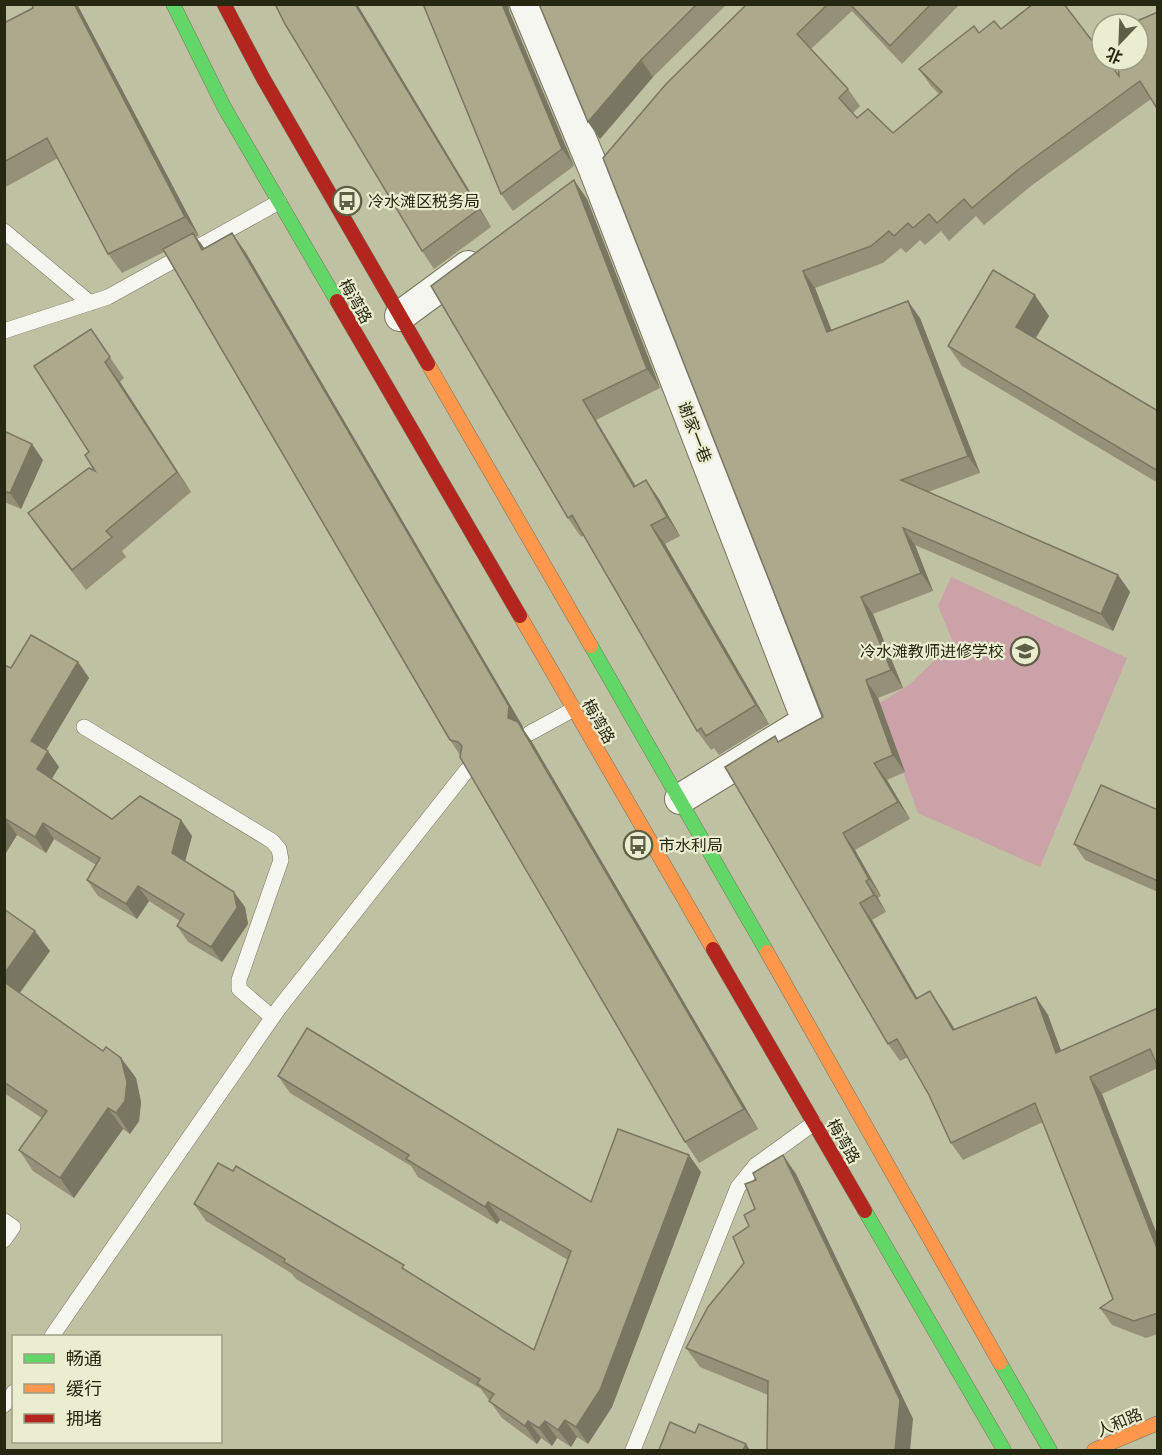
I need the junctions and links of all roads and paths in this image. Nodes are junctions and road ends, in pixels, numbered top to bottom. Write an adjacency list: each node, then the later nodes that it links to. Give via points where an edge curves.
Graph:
1 (173, 4): 6 (street, 梅湾路, via 224,107)
2 (224, 4): 10 (street, 梅湾路, via 262,78)
3 (525, 4): 5 (street, 谢家一巷)
4 (616, 147): 5 (street)
5 (586, 179): 16 (street, 谢家一巷, via 807,721)
6 (279, 202): 9 (lane, via 108,297); 12 (street, 梅湾路)
7 (4, 231): 9 (lane)
8 (493, 248): 10 (street)
9 (90, 303): 11 (lane)
10 (400, 316): 16 (street, 梅湾路)
11 (4, 332)
12 (574, 709): 14 (lane); 18 (street, 梅湾路)
13 (84, 727): 17 (lane, via 272,841 279,849 281,861 239,980 239,989)
14 (530, 733)
15 (467, 770): 17 (lane)
16 (680, 800): 25 (street, 梅湾路)
17 (272, 1017): 21 (lane)
18 (814, 1123): 23 (lane, via 756,1166 738,1187); 24 (street, 梅湾路)
19 (4, 1221): 20 (lane, via 13,1227)
20 (4, 1240)
21 (53, 1335)
22 (1158, 1423): 26 (street, 人和路)
23 (633, 1450)
24 (1004, 1450)
25 (1050, 1450)
26 (1094, 1450)

